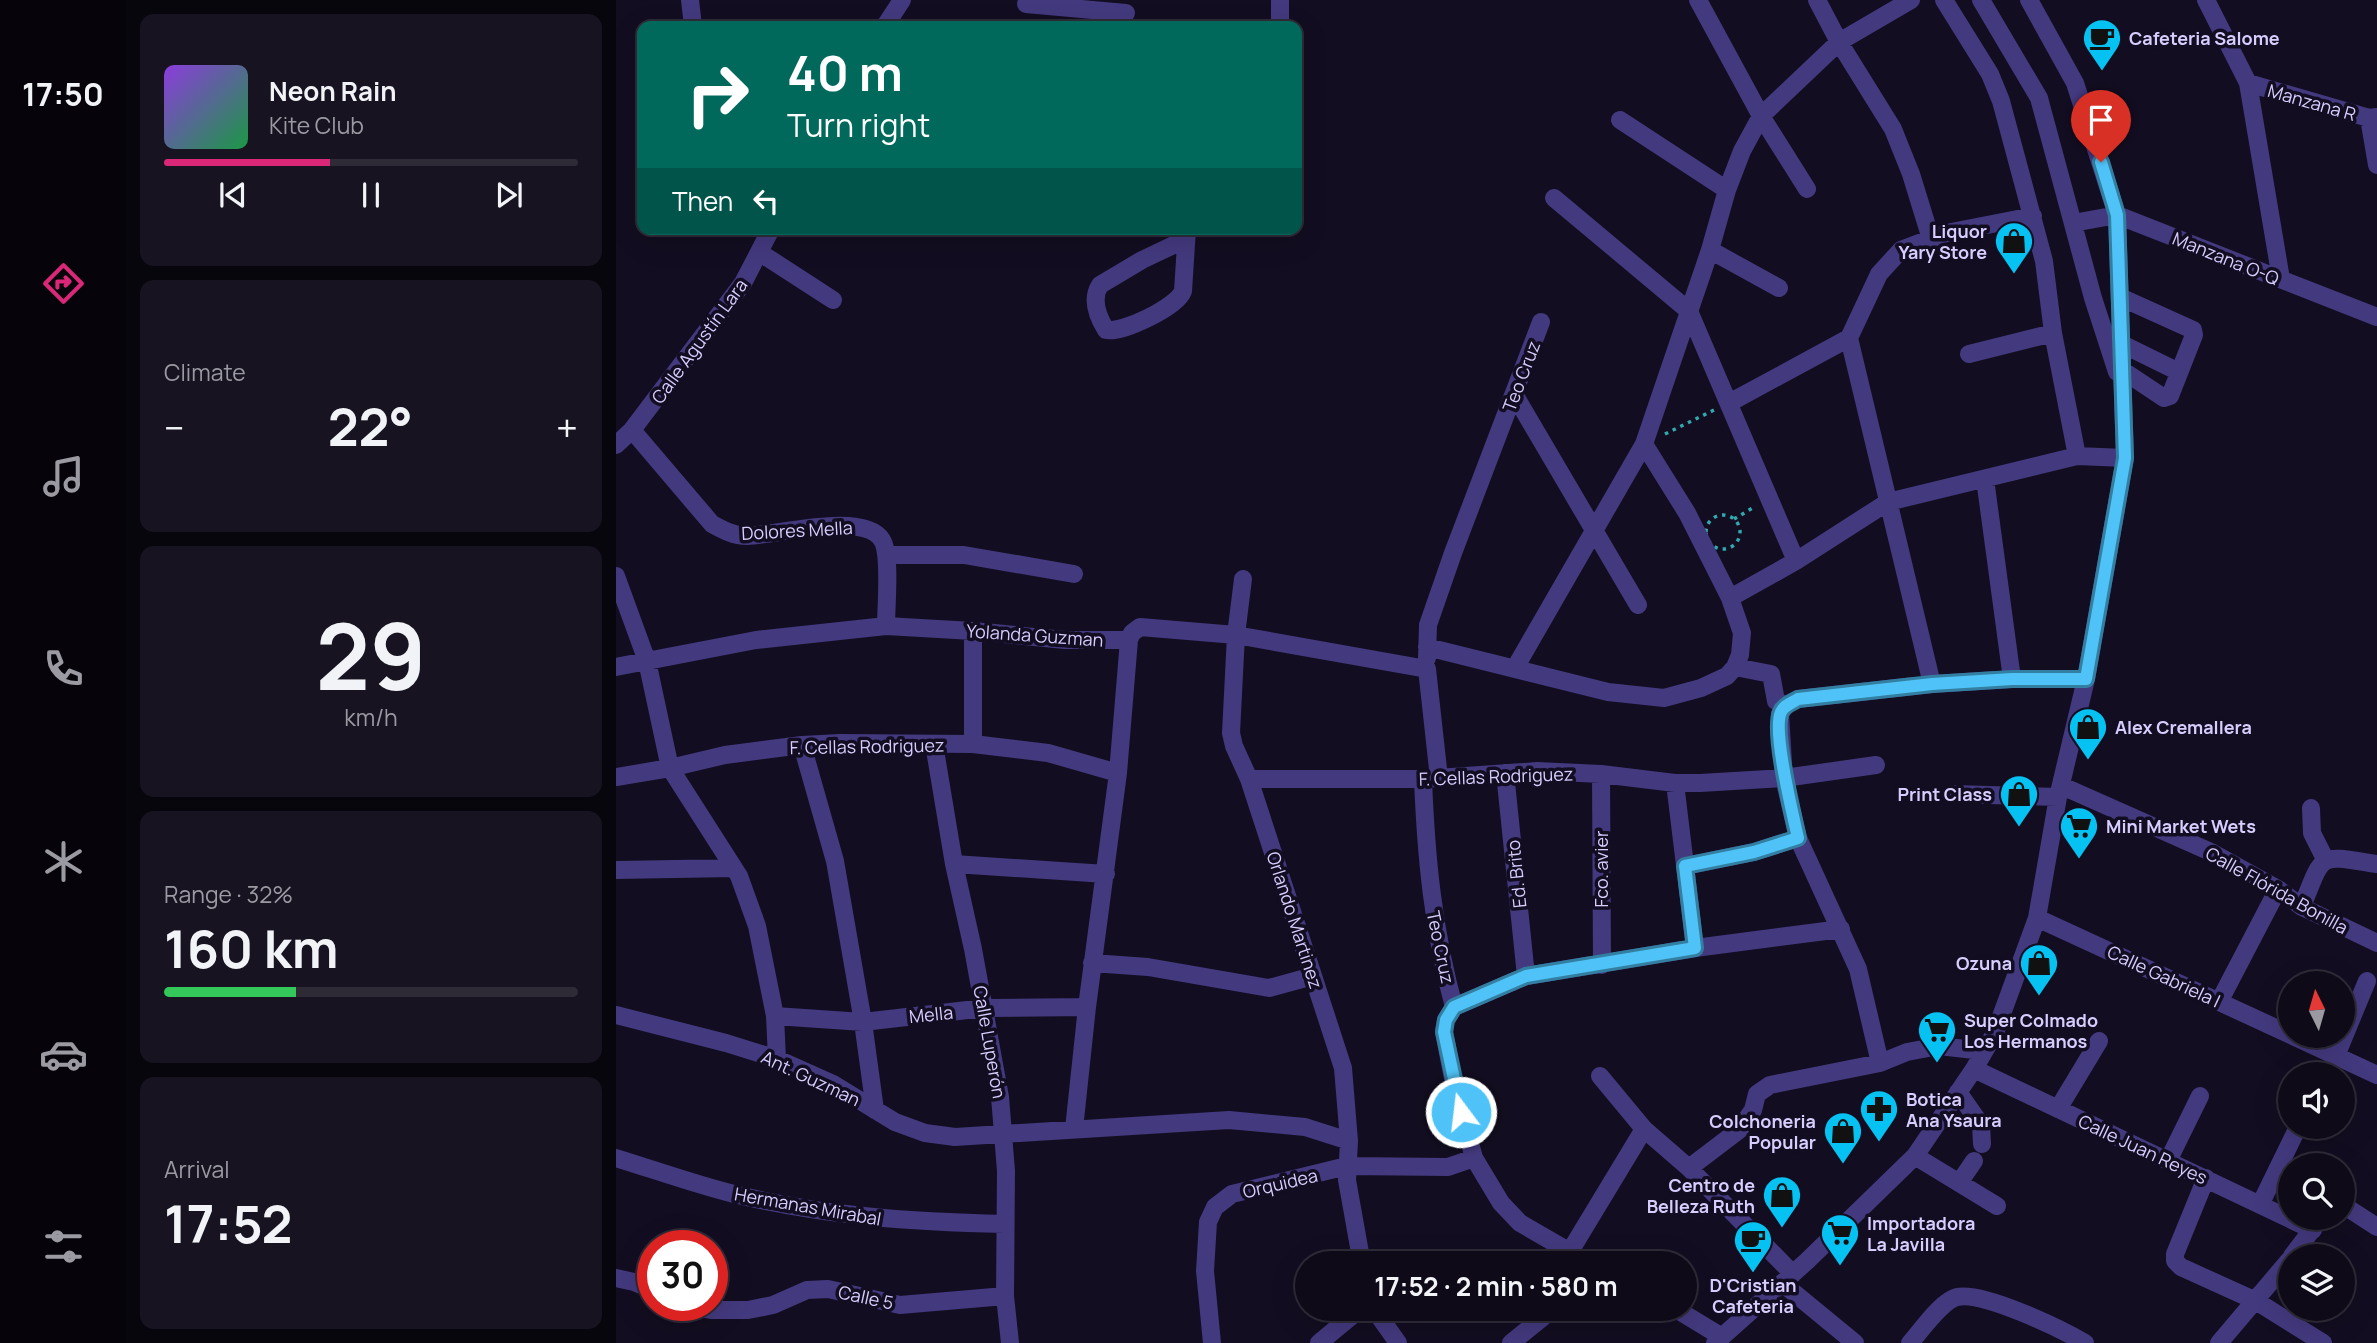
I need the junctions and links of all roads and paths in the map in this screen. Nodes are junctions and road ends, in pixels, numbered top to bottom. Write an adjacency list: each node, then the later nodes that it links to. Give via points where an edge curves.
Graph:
1 (691, 0): 13 (street)
2 (902, 0): 14 (street)
3 (1280, 0): 15 (street)
4 (1698, 0): 18 (street)
5 (1816, 0): 16 (street)
6 (1911, 0): 16 (street)
7 (1944, 0): 26 (street, via 1990,74)
8 (1981, 0): 27 (street, via 2039,98)
9 (2029, 0): 25 (street, via 2075,83)
10 (2206, 0): 17 (street)
11 (1026, 4): 12 (street)
12 (1127, 13)
13 (693, 21)
14 (888, 21)
15 (1280, 21)
16 (1839, 42): 18 (street); 31 (street, via 1893,129)
17 (2248, 83): 19 (street, Manzana R); 34 (street)
18 (1761, 116): 22 (street); 23 (street)
19 (2373, 118): 21 (street)
20 (1620, 120): 23 (street)
21 (2377, 166)
22 (1807, 188)
23 (1727, 190): 32 (street)
24 (1554, 198): 38 (street)
25 (2117, 215): 27 (street); 34 (street, Manzana O-Q); 36 (street)
26 (2033, 216): 31 (street); 41 (street)
27 (2073, 223): 47 (street)
28 (768, 235): 33 (street, Calle Agustín Lara)
29 (1185, 235): 30 (street, via 1100,285 1096,303 1107,330 1118,331 1180,298)
30 (1187, 235)
31 (1931, 239): 42 (street, via 1901,250 1879,274)
32 (1710, 250): 35 (street); 38 (street)
33 (759, 253): 37 (street); 50 (street, Calle Agustín Lara, via 743,283)
34 (2281, 279): 39 (street, Manzana O-Q)
35 (1779, 288)
36 (2120, 297): 43 (street); 46 (street, via 2193,330)
37 (832, 300)
38 (1689, 312): 49 (street); 51 (street)
39 (2377, 317)
40 (1541, 322): 48 (street, Teo Cruz)
41 (2053, 332): 44 (street); 53 (street)
42 (1849, 338): 49 (street); 57 (street)
43 (2122, 344): 45 (street); 46 (street)
44 (1969, 354)
45 (2122, 370): 46 (street, via 2164,398 2170,396); 47 (street)
46 (2179, 372)
47 (2123, 391): 54 (street)
48 (1514, 394): 59 (street); 71 (street, Teo Cruz, via 1428,625)
49 (1729, 403): 51 (path); 56 (street)
50 (632, 430): 52 (street, Calle Agustín Lara); 60 (street, Dolores Mella, via 712,524 729,533 746,536 838,525 867,527 882,539)
51 (1644, 444): 59 (street); 65 (street, via 1687,513)
52 (616, 445)
53 (2077, 456): 54 (street); 55 (street)
54 (2125, 458): 78 (street)
55 (1985, 479): 57 (street); 77 (street)
56 (1769, 499): 58 (path); 61 (street)
57 (1888, 502): 61 (street); 79 (street)
58 (1734, 519): 58 (path, via 1740,529 1736,542 1723,549 1710,544 1705,532 1711,519 1723,514)
59 (1594, 531): 66 (street); 75 (street)
60 (887, 555): 62 (street, via 964,555); 67 (street)
61 (1796, 561): 65 (street)
62 (1074, 574)
63 (616, 576): 72 (street)
64 (1243, 579): 69 (street, Orlando Martinez)
65 (1730, 598): 74 (street, via 1742,633)
66 (1638, 605)
67 (886, 626): 68 (street, Yolanda Guzman); 72 (street, Yolanda Guzman, via 756,640)
68 (973, 631): 70 (street, Yolanda Guzman, via 1065,640); 82 (street)
69 (1236, 635): 70 (street, Yolanda Guzman, via 1140,628); 76 (street, Yolanda Guzman); 92 (street, Orlando Martinez, via 1231,733)
70 (1129, 640): 86 (street)
71 (1427, 647): 75 (street); 76 (street, Teo Cruz)
72 (646, 661): 73 (street, Yolanda Guzman); 85 (street)
73 (616, 667)
74 (1735, 667): 75 (street, via 1701,688 1664,698 1608,692); 80 (street, via 1771,674 1776,701)
75 (1515, 668)
76 (1427, 669): 90 (street, Teo Cruz)
77 (2012, 679): 78 (street); 79 (street)
78 (2086, 679): 94 (street)
79 (1932, 684): 80 (street, via 1798,699)
80 (1786, 705): 91 (street, via 1779,726)
81 (934, 744): 82 (street, F. Cellas Rodriguez); 83 (street, F. Cellas Rodriguez); 99 (street, Calle Luperón)
82 (973, 744): 86 (street, F. Cellas Rodriguez, via 1048,753)
83 (802, 745): 85 (street, F. Cellas Rodriguez, via 724,755); 122 (street, via 835,860)
84 (1877, 765): 91 (street, F. Cellas Rodriguez)
85 (670, 768): 89 (street, F. Cellas Rodriguez); 102 (street)
86 (1118, 773): 104 (street)
87 (1505, 773): 88 (street, F. Cellas Rodriguez); 90 (street, F. Cellas Rodriguez); 114 (street, Ed. Brito)
88 (1601, 774): 93 (street, F. Cellas Rodriguez); 112 (street, Fco. avier)
89 (616, 777)
90 (1431, 778): 92 (street, F. Cellas Rodriguez); 118 (street, Teo Cruz, via 1426,858 1433,915)
91 (1784, 778): 93 (street, F. Cellas Rodriguez); 97 (street)
92 (1248, 779): 113 (street, Orlando Martinez)
93 (1675, 783): 101 (street)
94 (2060, 791): 95 (street); 105 (street, Calle Flórida Bonilla, via 2213,853); 107 (street)
95 (1952, 794)
96 (2311, 808): 98 (street, via 2312,834)
97 (1798, 838): 101 (street); 108 (street)
98 (2325, 859): 100 (street); 106 (street)
99 (954, 864): 104 (street); 119 (street, Calle Luperón)
100 (2377, 864)
101 (1685, 866): 110 (street)
102 (734, 868): 103 (street); 121 (street, via 757,926)
103 (616, 870)
104 (1106, 874): 111 (street)
105 (2278, 888): 106 (street, Calle Flórida Bonilla); 116 (street)
106 (2302, 907): 109 (street, Calle Flórida Bonilla)
107 (2037, 918): 116 (street, Calle Gabriela I); 126 (street, via 1995,1032)
108 (1840, 929): 110 (street); 129 (street, via 1858,969)
109 (2377, 943)
110 (1695, 948): 112 (street)
111 (1092, 963): 113 (street, via 1148,967 1269,988); 117 (street)
112 (1602, 965): 114 (street)
113 (1313, 976): 141 (street, Orlando Martinez, via 1343,1068)
114 (1526, 976): 118 (street)
115 (2367, 981): 127 (street)
116 (2219, 1002): 123 (street, Calle Gabriela I)
117 (1087, 1007): 119 (street, Mella); 137 (street)
118 (1454, 1007): 144 (street, Teo Cruz, via 1446,1020 1445,1040)
119 (985, 1008): 122 (street, Mella); 139 (street, Calle Luperón)
120 (616, 1014): 128 (street, Ant. Guzman)
121 (775, 1016): 122 (street, Mella); 128 (street)
122 (863, 1022): 136 (street)
123 (2278, 1029)
124 (2099, 1041): 135 (street)
125 (2319, 1048): 127 (street, Calle Gabriela I)
126 (1983, 1051): 129 (street, via 1939,1045); 130 (street)
127 (2336, 1056): 131 (street, Calle Gabriela I)
128 (777, 1059): 136 (street, Ant. Guzman, via 833,1084)
129 (1880, 1063): 147 (street, via 1770,1086 1757,1094 1753,1111 1739,1130)
130 (1974, 1069): 133 (street); 135 (street, Calle Juan Reyes)
131 (2377, 1075)
132 (1600, 1076): 138 (street)
133 (1958, 1092): 142 (street); 149 (street, via 1980,1125 1978,1153)
134 (2200, 1096): 145 (street)
135 (2058, 1109): 145 (street, Calle Juan Reyes)
136 (875, 1110): 139 (street, Ant. Guzman, via 925,1133 955,1138)
137 (1074, 1129): 139 (street, Ant. Guzman); 141 (street, Ant. Guzman, via 1229,1120 1305,1127)
138 (1644, 1129): 147 (street); 160 (street)
139 (1003, 1134): 154 (street, Calle Luperón)
140 (2292, 1139): 150 (street)
141 (1349, 1141): 146 (street, Orlando Martinez)
142 (1915, 1157): 149 (street); 163 (street)
143 (616, 1158): 154 (street, Hermanas Mirabal, via 734,1194 846,1215)
144 (1474, 1158): 146 (street, Orquidea, via 1448,1167); 159 (street, Teo Cruz, via 1501,1203 1520,1223)
145 (2168, 1161): 148 (street, Calle Juan Reyes)
146 (1347, 1166): 158 (street, Orlando Martinez); 174 (street, Orquidea, via 1232,1194 1216,1207 1208,1222 1205,1271)
147 (1689, 1168): 163 (street)
148 (2206, 1178): 150 (street, Calle Juan Reyes); 166 (street, via 2175,1261)
149 (1959, 1183): 151 (street)
150 (2260, 1205): 152 (street, Calle Juan Reyes)
151 (1997, 1206)
152 (2278, 1211)
153 (2355, 1212): 155 (street)
154 (1005, 1224): 165 (street, Calle Luperón)
155 (2377, 1227)
156 (2312, 1230): 157 (street)
157 (2301, 1244)
158 (1360, 1251)
159 (1566, 1251)
160 (1570, 1251)
161 (2278, 1273): 166 (street)
162 (616, 1278): 164 (street)
163 (1788, 1278): 172 (street); 178 (street)
164 (637, 1285)
165 (1005, 1296): 167 (street, Calle 5, via 900,1305 828,1289 807,1290 773,1305); 173 (street, Calle Luperón)
166 (2256, 1301): 181 (street); 182 (street)
167 (728, 1310)
168 (1346, 1321): 175 (street)
169 (1382, 1321): 176 (street)
170 (1538, 1321): 177 (street)
171 (1693, 1321): 172 (street)
172 (1719, 1340)
173 (1010, 1343)
174 (1212, 1343)
175 (1320, 1343)
176 (1398, 1343)
177 (1511, 1343)
178 (1855, 1343)
179 (1910, 1343): 180 (street, via 1945,1303 1957,1297 1993,1303)
180 (2085, 1343)
181 (2219, 1343)
182 (2323, 1343)

